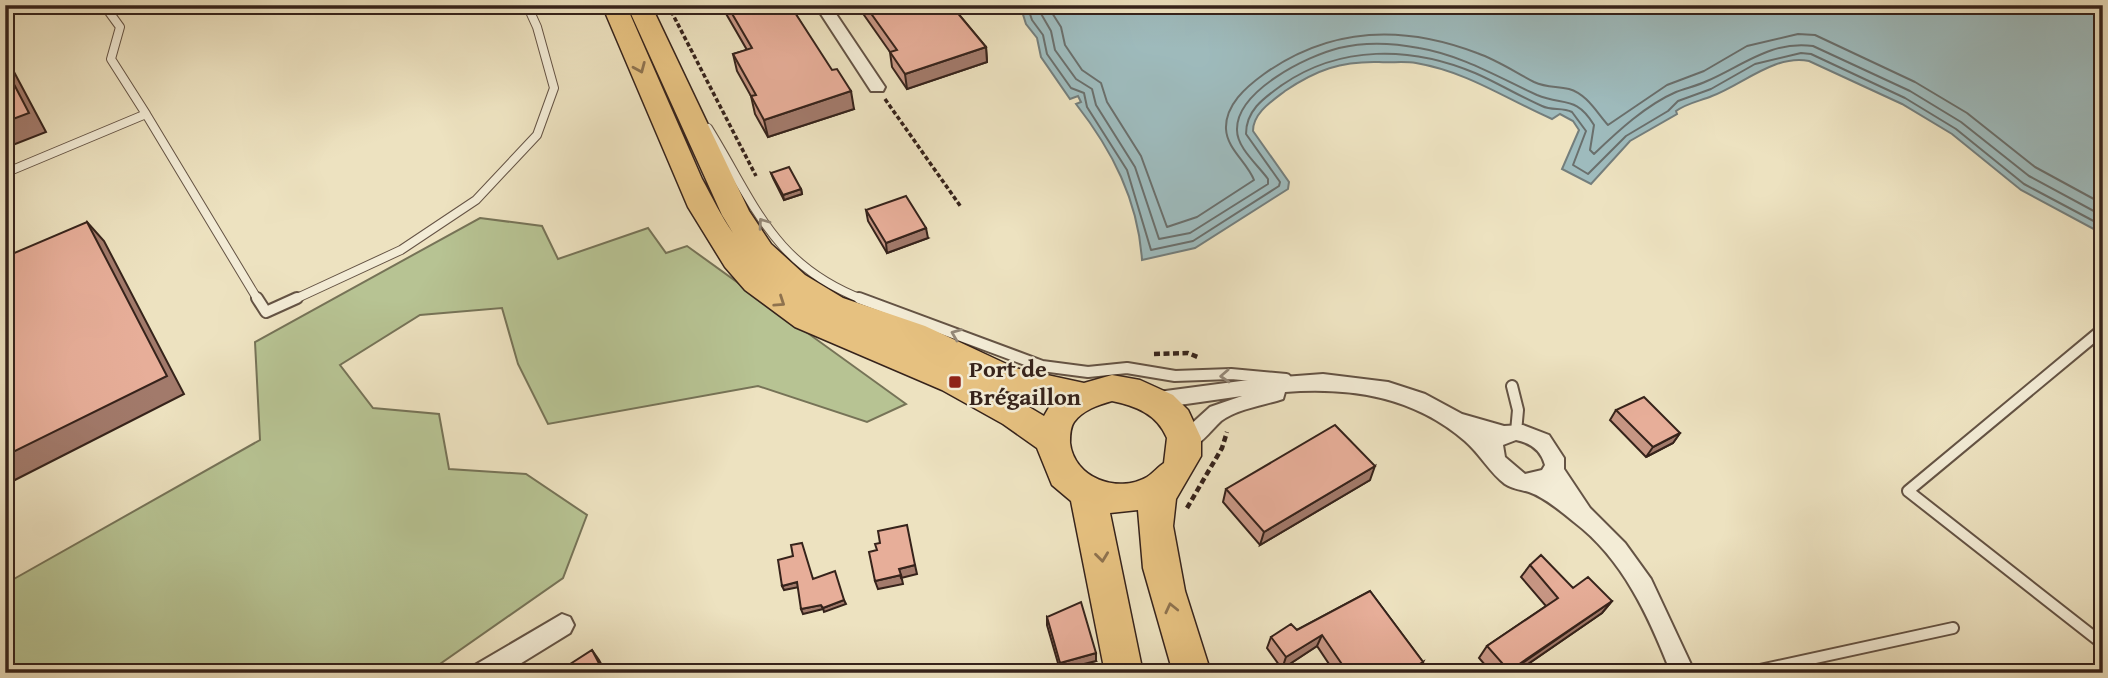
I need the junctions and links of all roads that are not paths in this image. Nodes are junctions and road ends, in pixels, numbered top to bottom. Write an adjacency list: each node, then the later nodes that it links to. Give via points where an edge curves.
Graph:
1 (104, 5): 8 (lane, via 120,27 111,59)
2 (527, 5): 8 (lane, via 554,88 537,135 476,200 401,250 265,312)
3 (614, 5): 17 (main road, one-way to 17, via 688,180 736,262 771,296 805,319 955,382)
4 (639, 5): 6 (main road)
5 (822, 5): 7 (street)
6 (667, 68): 11 (lane, one-way to 6, via 1042,366 838,290 811,273 771,234); 13 (main road, via 736,215 761,252 794,283 832,306 914,335 1009,379)
7 (877, 87)
8 (146, 114): 9 (lane)
9 (5, 173)
10 (2103, 328): 27 (lane, via 1908,491)
11 (1317, 382): 14 (street); 15 (street, via 1416,400); 18 (street, via 1217,413)
12 (1512, 386): 16 (lane, via 1518,410)
13 (1082, 396): 14 (main road, via 1112,388); 17 (main road, via 1060,415)
14 (1158, 400): 18 (main road, via 1181,426)
15 (1456, 421): 16 (street); 19 (street)
16 (1510, 433): 19 (street, via 1495,441); 20 (street, via 1535,437 1550,449)
17 (1052, 441): 23 (main road, via 1060,470)
18 (1185, 442): 21 (main road, via 1183,457)
19 (1492, 452): 22 (street, via 1505,475)
20 (1554, 472): 22 (street); 24 (street)
21 (1166, 483): 23 (main road, via 1128,498); 30 (main road, one-way to 21, via 1172,614 1155,527 1156,506)
22 (1534, 484): 24 (street)
23 (1086, 491): 29 (main road, one-way to 29, via 1099,530 1108,616)
24 (1582, 514): 31 (street, via 1612,540 1658,608)
25 (562, 625): 28 (street)
26 (1953, 628): 32 (lane)
27 (2103, 644)
28 (483, 673)
29 (1124, 673)
30 (1192, 673)
31 (1682, 673)
32 (1746, 673)

